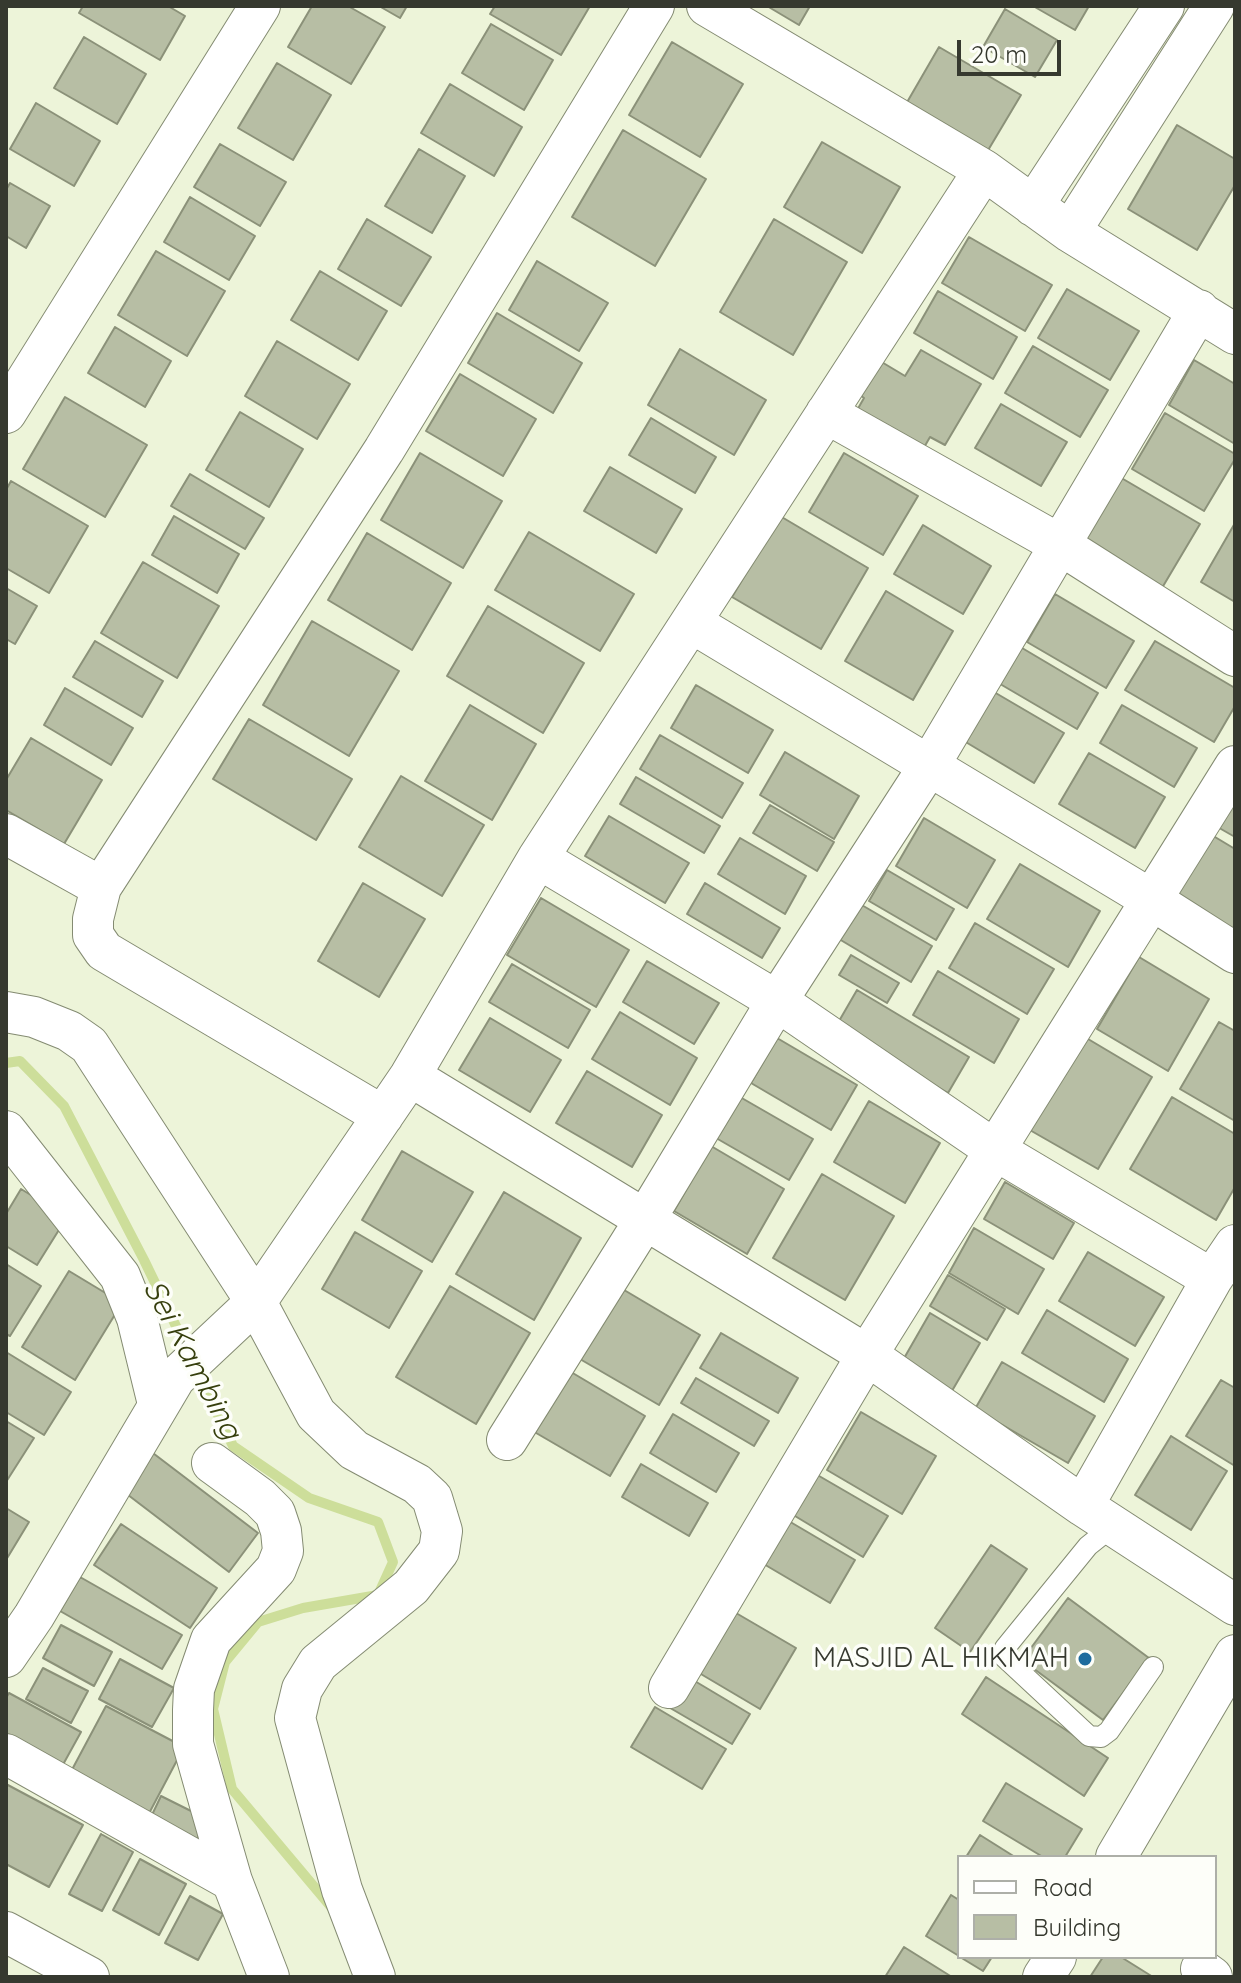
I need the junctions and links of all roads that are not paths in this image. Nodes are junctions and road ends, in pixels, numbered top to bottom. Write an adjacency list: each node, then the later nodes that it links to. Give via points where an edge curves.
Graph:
1 (260, 6): 11 (street)
2 (654, 6): 20 (street, via 384,450)
3 (707, 6): 6 (street)
4 (1164, 6): 7 (street)
5 (1214, 6): 8 (street)
6 (984, 170): 7 (street); 12 (street)
7 (1033, 206): 8 (street)
8 (1070, 232): 9 (street)
9 (1199, 310): 10 (street); 13 (street)
10 (1235, 334)
11 (6, 413)
12 (826, 413): 13 (street); 14 (street)
13 (1059, 544): 15 (street); 16 (street)
14 (692, 623): 16 (street); 19 (street)
15 (1235, 656)
16 (929, 766): 21 (street); 23 (street)
17 (1235, 766): 21 (street)
18 (6, 834): 20 (street)
19 (538, 858): 23 (street); 25 (street)
20 (101, 887): 26 (street, via 93,935 104,951)
21 (1152, 900): 22 (street); 28 (street)
22 (1235, 953)
23 (777, 1001): 28 (street); 29 (street)
24 (6, 1012): 32 (street, via 34,1017 89,1045)
25 (410, 1076): 26 (street); 29 (street)
26 (383, 1116): 32 (street)
27 (6, 1131): 34 (street, via 120,1276)
28 (995, 1150): 31 (street); 33 (street)
29 (646, 1218): 33 (street); 35 (street)
30 (1235, 1245): 31 (street)
31 (1212, 1279): 37 (street)
32 (256, 1302): 34 (street); 51 (street, via 316,1414 354,1450 417,1484 432,1498 442,1531 439,1551 411,1587 318,1663 302,1689 295,1718 342,1890)
33 (867, 1355): 37 (street); 43 (street)
34 (166, 1391): 39 (street)
35 (507, 1440)
36 (212, 1463): 46 (street, via 275,1513 283,1551 276,1569 211,1640 194,1689 193,1744)
37 (1098, 1516): 38 (street); 42 (lane, via 1088,1546 1003,1656 1089,1736 1101,1737)
38 (1235, 1605)
39 (20, 1606): 41 (street)
40 (1235, 1655): 45 (street)
41 (6, 1657)
42 (1153, 1667)
43 (669, 1688)
44 (6, 1754): 46 (street)
45 (1117, 1855)
46 (232, 1881): 50 (street)
47 (6, 1932): 49 (street)
48 (1055, 1959): 52 (street)
49 (89, 1977)
50 (269, 1977)
51 (375, 1977)
52 (1043, 1977)

